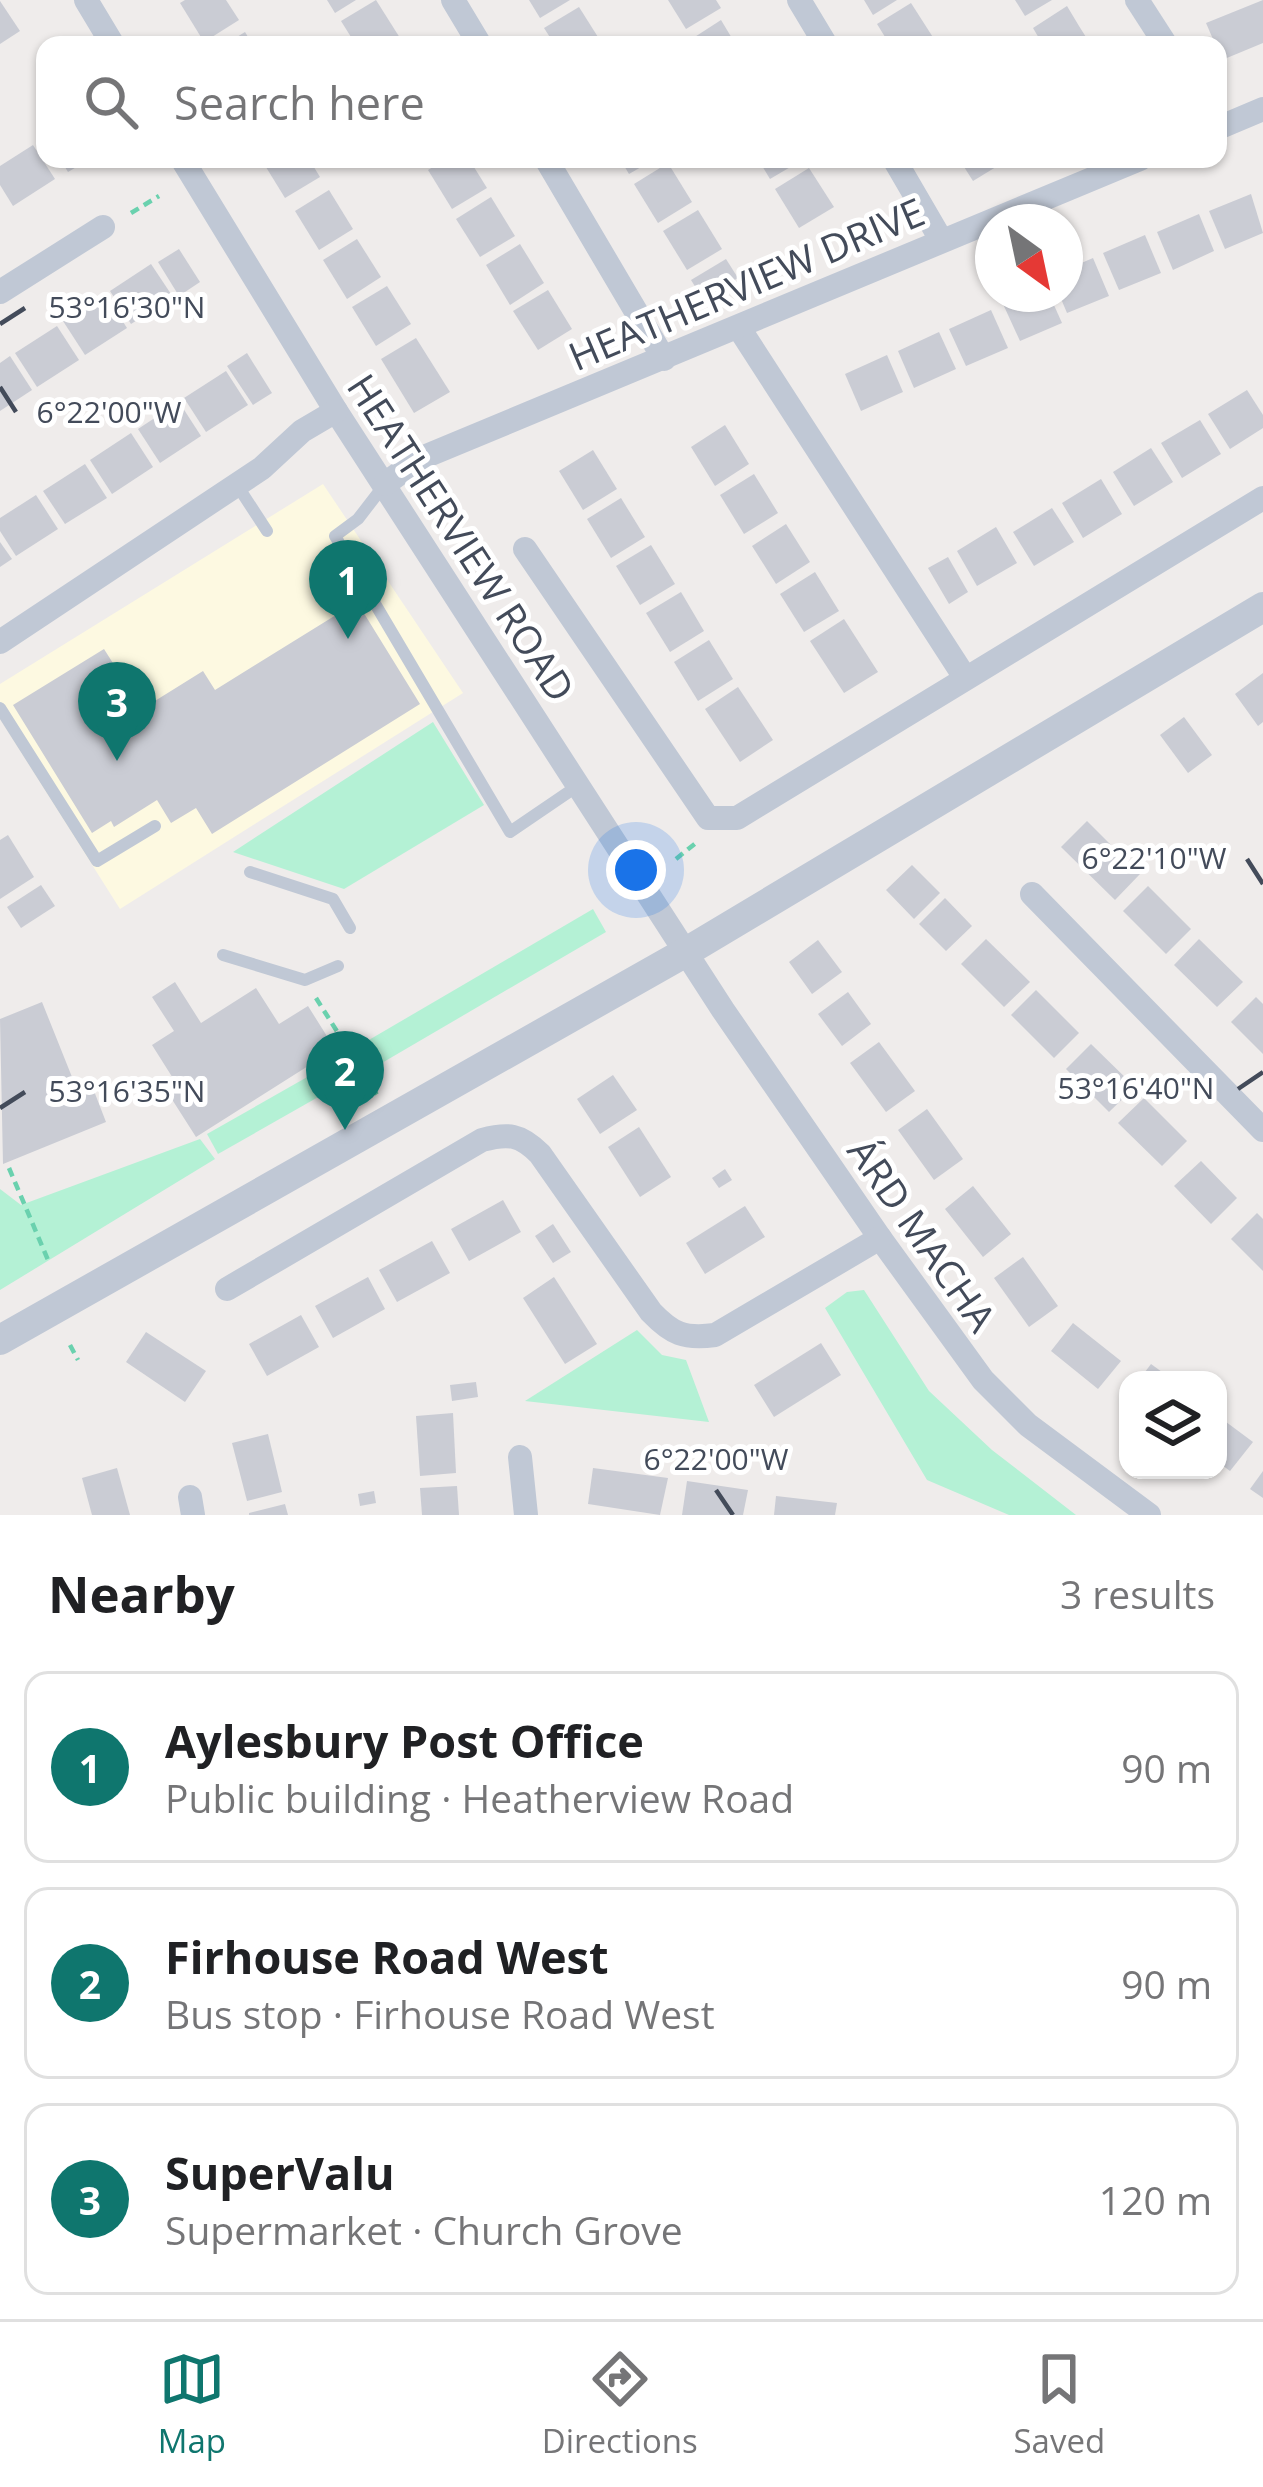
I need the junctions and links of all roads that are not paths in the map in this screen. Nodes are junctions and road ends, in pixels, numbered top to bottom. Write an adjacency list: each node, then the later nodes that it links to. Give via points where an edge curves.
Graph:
1 (86, 0): 5 (street)
2 (453, 0): 6 (street)
3 (799, 0): 7 (street)
4 (1138, 0): 8 (street)
5 (108, 36)
6 (474, 36)
7 (821, 36)
8 (1160, 36)
9 (1263, 109): 10 (street)
10 (1227, 124)
11 (188, 168): 20 (street, HEATHERVIEW ROAD)
12 (552, 168): 19 (street)
13 (899, 168): 16 (street)
14 (1117, 168): 16 (street, HEATHERVIEW DRIVE)
15 (103, 227): 17 (street)
16 (940, 238): 18 (street, HEATHERVIEW DRIVE)
17 (0, 292)
18 (740, 328): 19 (street, HEATHERVIEW DRIVE); 28 (street)
19 (664, 359): 21 (street, HEATHERVIEW DRIVE, via 419,459)
20 (336, 411): 21 (street, HEATHERVIEW ROAD); 22 (street)
21 (385, 484): 30 (street, HEATHERVIEW ROAD); 30 (lane, via 335,536 510,832)
22 (237, 485): 24 (lane); 27 (street)
23 (1263, 498): 28 (street)
24 (267, 531)
25 (525, 549): 28 (street, via 708,818 718,821 737,818)
26 (1263, 607): 35 (street)
27 (0, 642)
28 (964, 676)
29 (0, 708): 31 (lane, via 97,861)
30 (580, 784): 35 (street, HEATHERVIEW ROAD)
31 (155, 826)
32 (250, 872): 34 (lane, via 333,898)
33 (1033, 894): 38 (street)
34 (350, 928)
35 (686, 952): 39 (street, ÁRD MACHA); 41 (street)
36 (223, 955): 37 (lane, via 304,980)
37 (338, 966)
38 (1263, 1130)
39 (880, 1238): 40 (street, via 715,1335 686,1339 651,1312 562,1179 524,1139 506,1133); 44 (street, ÁRD MACHA, via 983,1380 1028,1426)
40 (227, 1289)
41 (0, 1340)
42 (520, 1457): 43 (street)
43 (526, 1515)
44 (1149, 1515)

